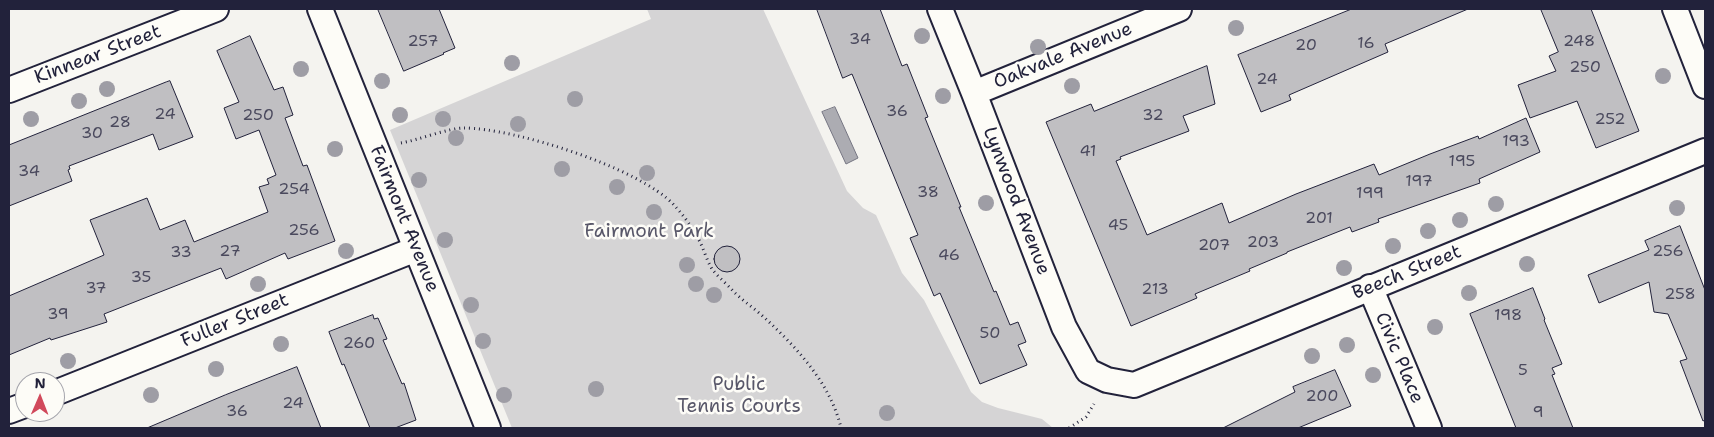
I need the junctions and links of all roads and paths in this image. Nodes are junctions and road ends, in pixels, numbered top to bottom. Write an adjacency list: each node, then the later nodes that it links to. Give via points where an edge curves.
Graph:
1 (216, 9): 7 (street, Kinnear Street)
2 (320, 9): 9 (street, Fairmont Avenue)
3 (940, 9): 8 (street, Lynwood Avenue)
4 (1179, 9): 8 (street, Oakvale Avenue)
5 (1675, 9): 6 (street)
6 (1705, 86)
7 (9, 90)
8 (974, 93): 13 (street, Lynwood Avenue, via 1064,326 1088,370)
9 (375, 148): 11 (street, Fairmont Avenue); 17 (path, via 462,128 497,132 566,150 644,183 672,202 686,218 712,269 803,356 825,386)
10 (1705, 151): 12 (street, Beech Street)
11 (416, 249): 14 (street, Fuller Street); 16 (street, Fairmont Avenue)
12 (1370, 287): 13 (street, Beech Street, via 1134,385); 19 (street, Civic Place)
13 (1107, 380)
14 (65, 389)
15 (1096, 401): 18 (path, via 1086,417)
16 (488, 428)
17 (841, 428)
18 (1069, 428)
19 (1429, 428)

